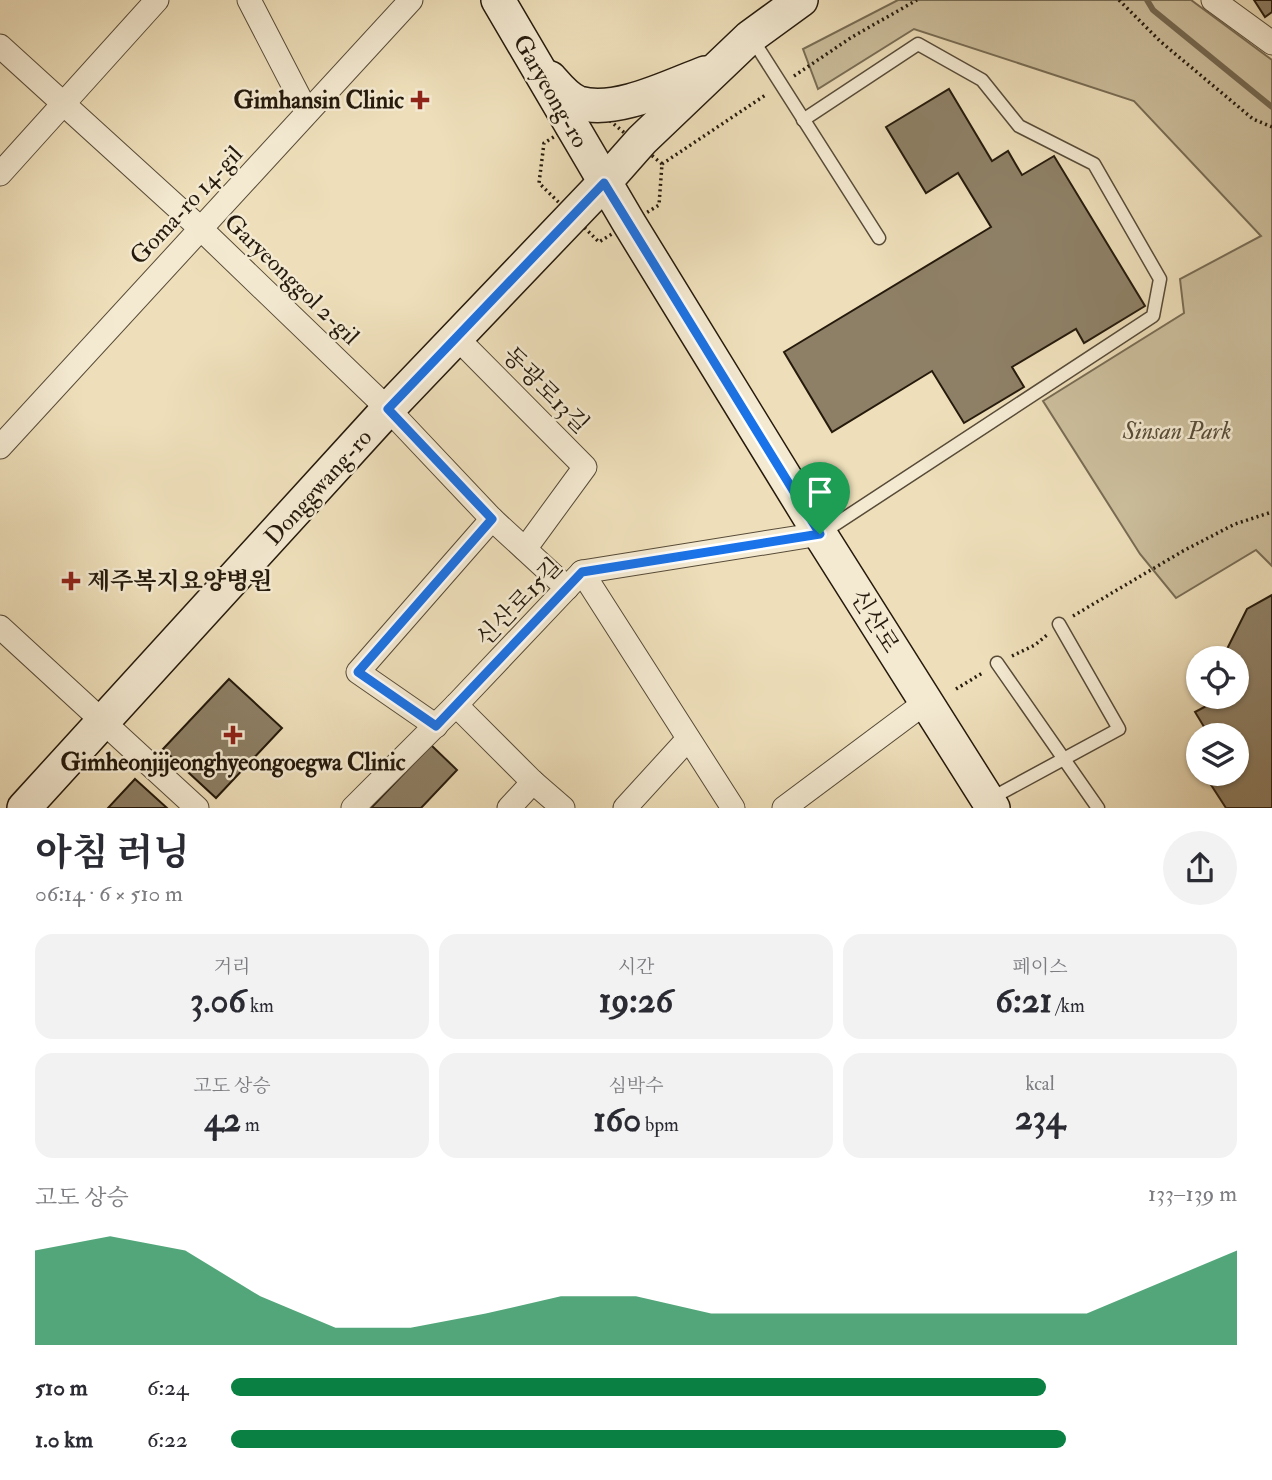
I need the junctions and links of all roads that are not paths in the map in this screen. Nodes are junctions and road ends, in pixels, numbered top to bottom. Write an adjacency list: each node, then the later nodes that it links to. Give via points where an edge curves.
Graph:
1 (157, 0): 12 (street)
2 (249, 0): 13 (street)
3 (411, 0): 13 (street, Goma-ro 14-gil)
4 (498, 0): 10 (main road, Garyeong-ro)
5 (801, 0): 7 (main road, Donggwang-ro)
6 (1220, 2): 8 (street)
7 (750, 37): 11 (main road, Donggwang-ro); 14 (lane)
8 (1272, 43)
9 (0, 46): 12 (street, Garyeonggol 2-gil)
10 (532, 59): 11 (main road, via 567,96 594,105 624,102); 16 (main road, Garyeong-ro)
11 (717, 69): 16 (main road, Donggwang-ro)
12 (64, 104): 15 (street); 17 (street, Garyeonggol 2-gil)
13 (307, 112): 17 (street, Goma-ro 14-gil)
14 (803, 120): 18 (lane); 23 (lane, via 918,44 982,79 1019,126 1094,164 1160,279 1153,316)
15 (0, 174)
16 (604, 183): 19 (main road, Donggwang-ro); 23 (main road, 신산로)
17 (200, 228): 20 (street, Garyeonggol 2-gil); 21 (street, Goma-ro 14-gil)
18 (879, 238)
19 (457, 338): 20 (main road, Donggwang-ro); 24 (street, 동광로13길, via 585,467)
20 (388, 409): 22 (street); 31 (main road, Donggwang-ro)
21 (0, 447)
22 (492, 519): 24 (street); 32 (street, via 358,672)
23 (820, 534): 25 (street, 신산로15길); 29 (main road, 신산로)
24 (525, 549): 25 (street)
25 (575, 580): 30 (street, 신산로15길); 33 (street)
26 (1059, 624): 34 (lane, via 1119,729)
27 (0, 627): 31 (street)
28 (997, 663): 34 (lane)
29 (941, 696): 36 (main road, 신산로); 44 (street)
30 (456, 705): 32 (street, 신산로15길); 35 (street)
31 (103, 722): 37 (main road, Donggwang-ro); 38 (street)
32 (436, 726): 39 (street, 신산로15길)
33 (688, 738): 42 (street); 43 (street)
34 (1064, 759): 36 (lane); 45 (lane)
35 (533, 782): 40 (street); 41 (street)
36 (985, 806)
37 (24, 808)
38 (197, 808)
39 (353, 808)
40 (509, 808)
41 (563, 808)
42 (625, 808)
43 (733, 808)
44 (784, 808)
45 (1098, 808)

